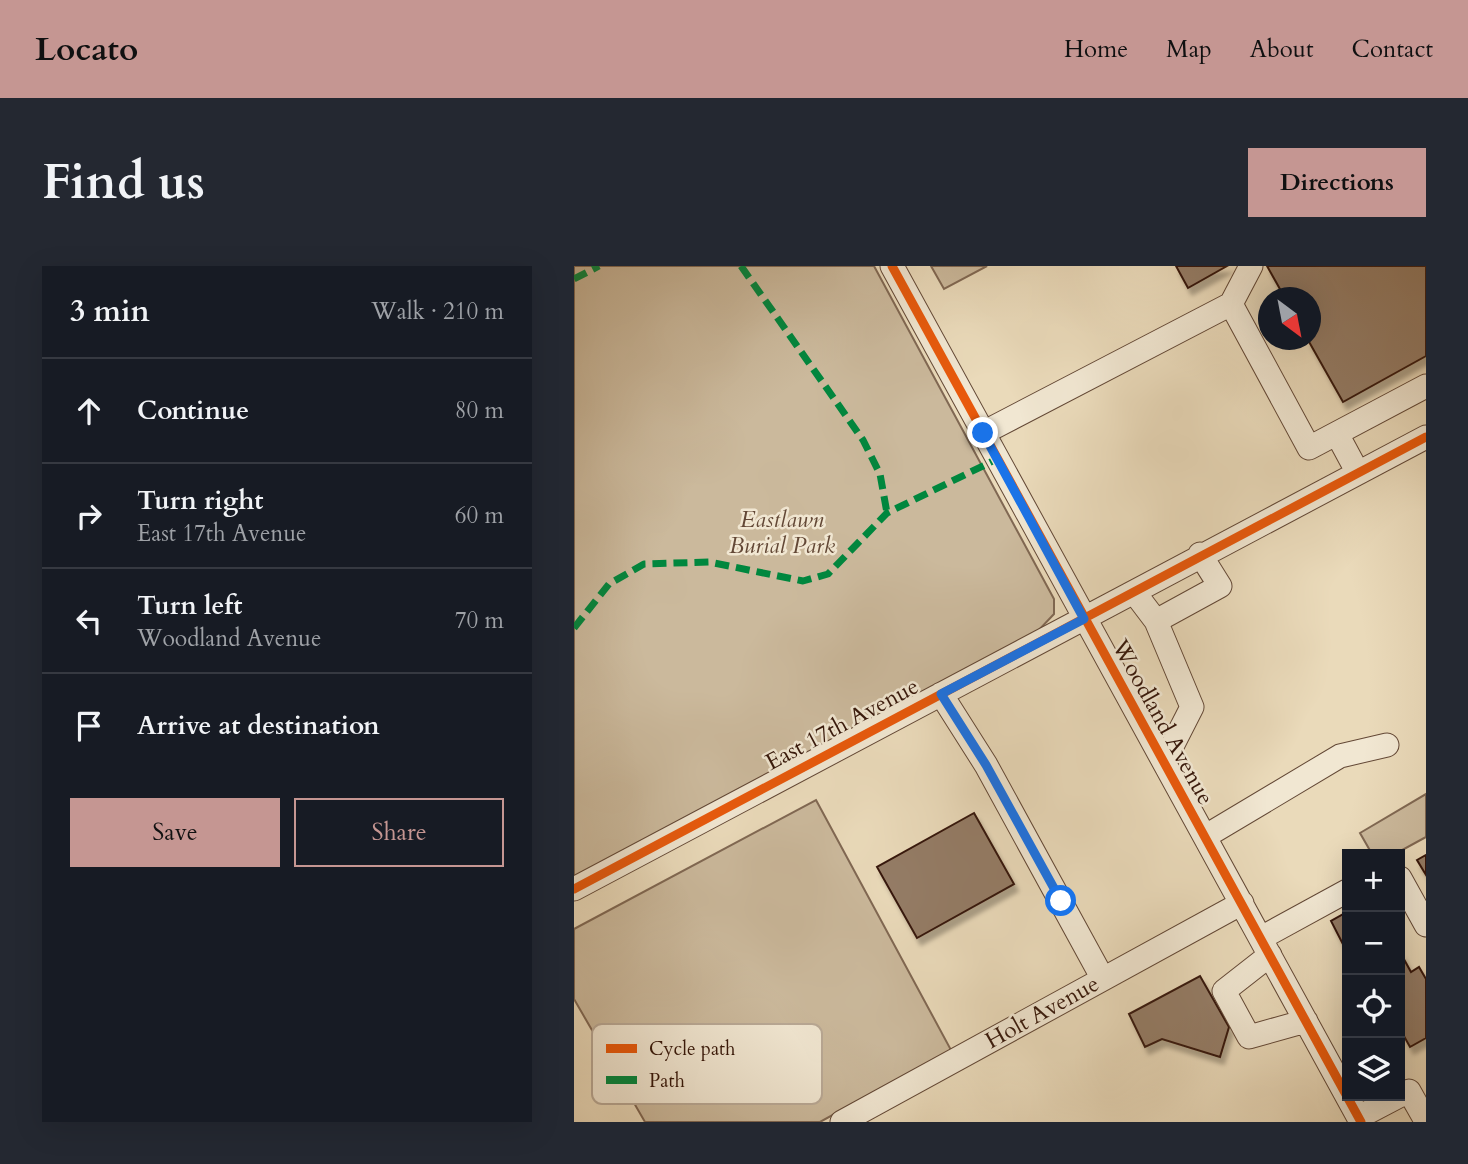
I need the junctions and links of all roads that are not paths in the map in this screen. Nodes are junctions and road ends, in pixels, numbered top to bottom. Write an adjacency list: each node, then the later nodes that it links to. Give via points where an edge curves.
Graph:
1 (892, 266): 5 (street, Woodland Avenue)
2 (1251, 266): 3 (street)
3 (1231, 304): 5 (street); 6 (street, via 1310,448)
4 (1426, 386): 6 (street)
5 (983, 433): 11 (street, Woodland Avenue)
6 (1337, 434): 8 (street)
7 (1426, 437): 8 (street, East 17th Avenue)
8 (1358, 473): 9 (street, East 17th Avenue)
9 (1200, 554): 10 (street, East 17th Avenue); 12 (street, via 1220,586)
10 (1134, 592): 11 (street, East 17th Avenue); 12 (street)
11 (1084, 619): 13 (street, East 17th Avenue); 15 (street, Woodland Avenue)
12 (1156, 621): 15 (street, via 1192,707)
13 (941, 694): 18 (street, East 17th Avenue); 23 (street, via 986,765)
14 (1387, 745): 16 (street, via 1340,756)
15 (1164, 762): 16 (street, Woodland Avenue)
16 (1206, 836): 20 (street, Woodland Avenue)
17 (1405, 887): 21 (street)
18 (574, 889)
19 (1342, 894): 22 (street)
20 (1242, 903): 22 (street, Woodland Avenue); 23 (street, Holt Avenue)
21 (1426, 925)
22 (1265, 946): 24 (street, Woodland Avenue); 24 (street, via 1224,991 1242,1025 1249,1037)
23 (1103, 979): 28 (street, Holt Avenue)
24 (1306, 1021): 26 (street, Woodland Avenue)
25 (1408, 1091): 26 (street); 27 (street)
26 (1360, 1120)
27 (1426, 1121)
28 (842, 1122)

